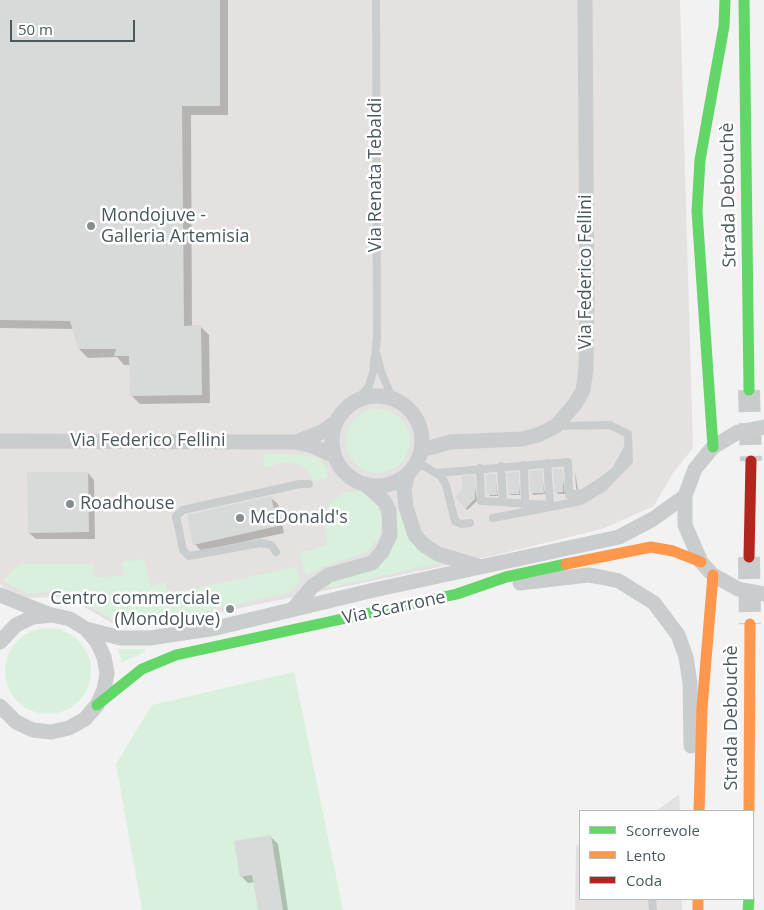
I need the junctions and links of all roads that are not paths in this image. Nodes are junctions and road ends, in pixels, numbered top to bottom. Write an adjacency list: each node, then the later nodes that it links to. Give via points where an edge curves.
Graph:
1 (376, 0): 5 (lane, Via Renata Tebaldi)
2 (585, 0): 11 (street, Via Federico Fellini, via 586,369 583,390)
3 (725, 0): 17 (main road, via 724,26 700,160 697,211)
4 (744, 0): 6 (main road, Strada Debouchè)
5 (376, 350): 7 (lane, Via Renata Tebaldi); 8 (lane, Via Renata Tebaldi, via 368,388)
6 (749, 390)
7 (392, 398): 8 (street, via 374,396); 10 (street, via 408,408)
8 (358, 400): 9 (street, via 348,405)
9 (335, 423): 14 (street, Via Federico Fellini); 18 (street, via 332,434)
10 (420, 425): 15 (street); 20 (street)
11 (556, 426): 15 (street, Via Federico Fellini, via 522,440); 16 (lane, via 610,425 628,434)
12 (764, 427): 17 (street, via 738,432)
13 (0, 442): 14 (street, Via Federico Fellini)
14 (296, 442): 18 (street, Via Federico Fellini)
15 (450, 442): 20 (street, Via Federico Fellini)
16 (628, 445): 21 (lane, via 616,470 599,483 569,495 568,462); 32 (lane, via 629,461 604,488 581,501)
17 (713, 447): 28 (street, via 695,469)
18 (334, 456): 27 (street, via 345,473)
19 (751, 461): 36 (main road)
20 (415, 462): 25 (lane); 27 (street, via 388,485); 38 (street, Via Scarrone, via 404,489 415,535 424,546 438,554)
21 (547, 463): 22 (lane); 31 (lane)
22 (524, 465): 23 (lane); 30 (lane)
23 (501, 466): 24 (lane); 29 (lane)
24 (480, 468): 25 (lane); 29 (lane, via 481,500)
25 (436, 473): 34 (lane, via 446,485 455,521 461,524)
26 (309, 484): 35 (lane, via 183,510 176,516 182,550 189,556 261,543 271,545)
27 (366, 485): 43 (street, via 382,498 389,511 390,536 382,552 372,563 329,576 313,586)
28 (685, 496): 37 (street, via 685,525); 38 (street, Via Scarrone, via 653,519 619,537)
29 (503, 502): 30 (lane)
30 (525, 503): 31 (lane)
31 (550, 505): 32 (lane)
32 (562, 506): 33 (lane)
33 (493, 518)
34 (470, 522)
35 (276, 552)
36 (749, 557)
37 (701, 562): 39 (street); 40 (main road, Via Scarrone, via 651,547 506,577)
38 (482, 567): 43 (street, Via Scarrone)
39 (713, 575): 41 (street, via 738,589); 52 (main road, via 702,708)
40 (457, 594): 48 (main road, Via Scarrone, via 171,656 142,670); 53 (street, via 588,575 619,581 654,603 678,636 686,657 690,683 691,775)
41 (764, 594)
42 (0, 595): 44 (street, Via Scarrone)
43 (292, 610): 46 (street, Via Scarrone, via 216,628 150,638 121,638)
44 (52, 615): 46 (street, Via Scarrone, via 70,619); 47 (street, via 33,617 16,625)
45 (750, 624): 54 (main road, Strada Debouchè)
46 (86, 629): 48 (street, via 97,642 105,665 104,690)
47 (0, 642)
48 (97, 705): 51 (street, via 85,719 69,728 51,732 33,730)
49 (0, 706): 51 (street)
50 (0, 718): 51 (street)
51 (16, 722)
52 (698, 810)
53 (698, 810)
54 (749, 810)

